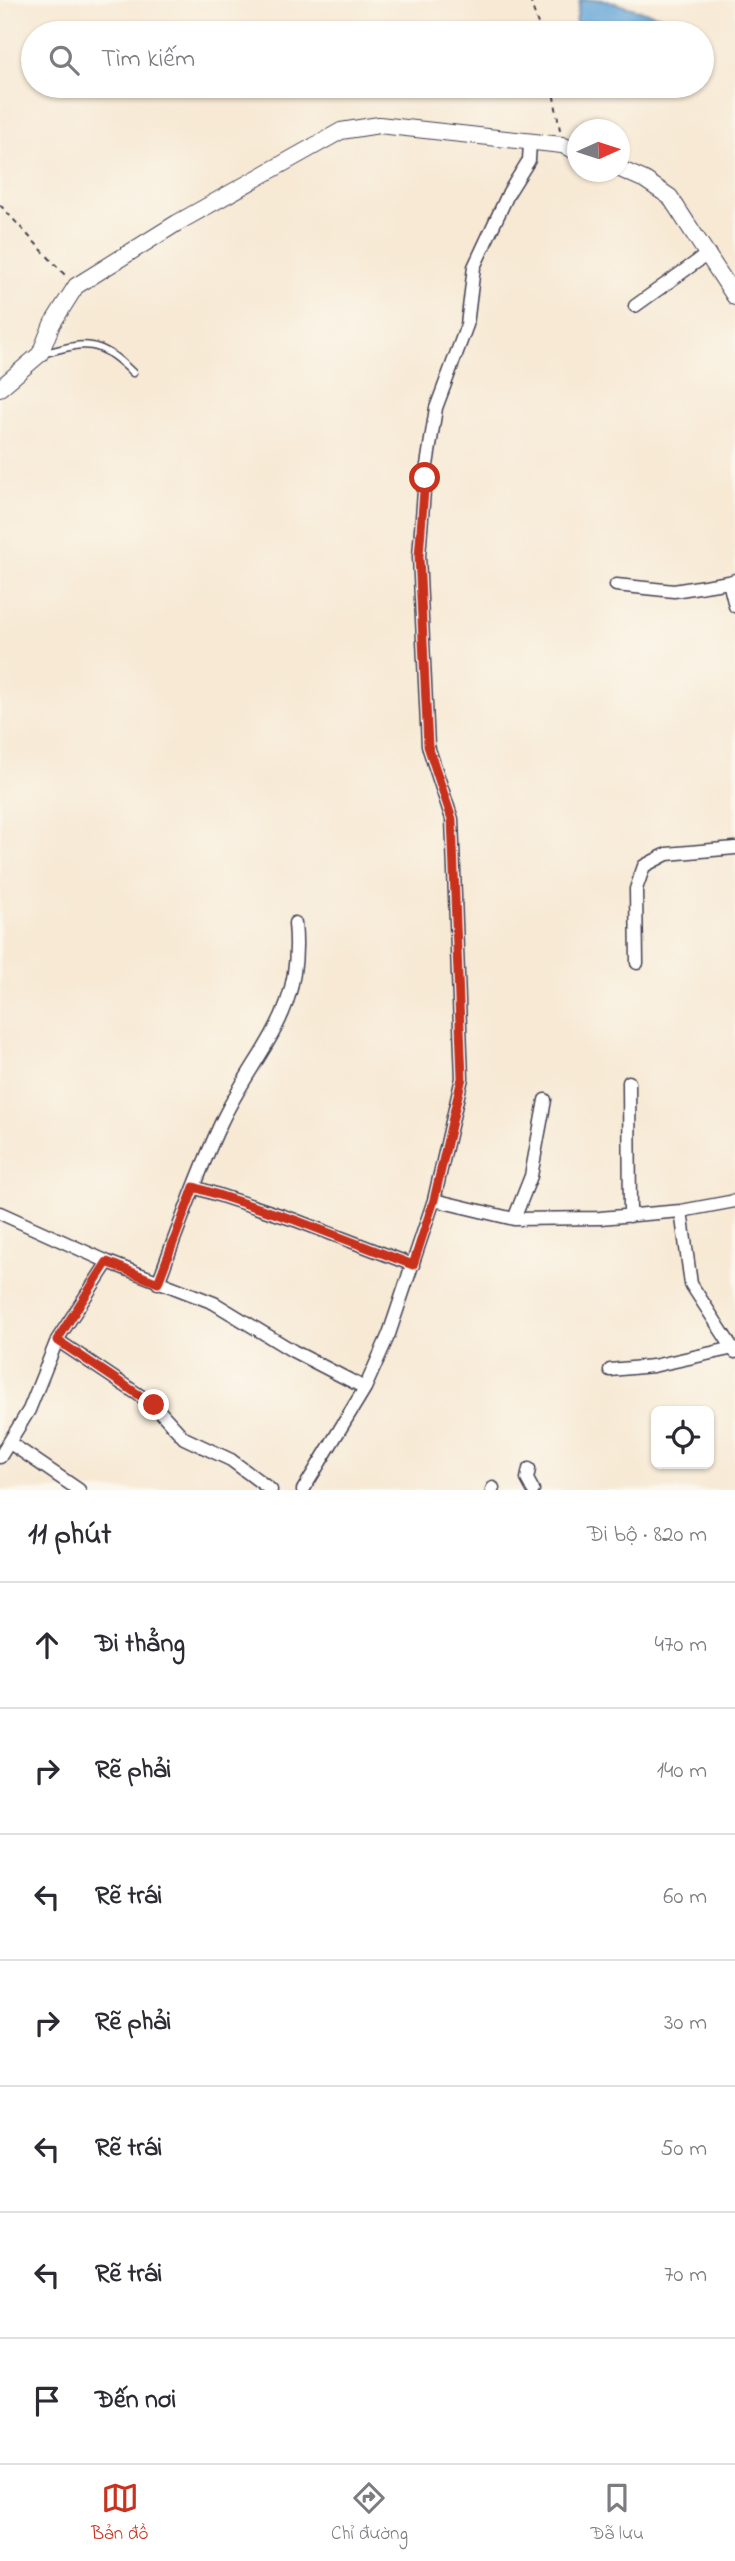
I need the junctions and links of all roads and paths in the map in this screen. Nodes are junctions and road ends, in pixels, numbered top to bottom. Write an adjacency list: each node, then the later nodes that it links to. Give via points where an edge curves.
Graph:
1 (530, 0): 2 (path)
2 (537, 21)
3 (554, 98): 5 (path)
4 (530, 144): 5 (street); 10 (street, via 379,125 341,131); 25 (street, via 529,160 474,267 467,325 436,408 425,478 419,556 428,746 452,819 462,1078)
5 (562, 145): 6 (street)
6 (567, 147)
7 (630, 173): 9 (street, via 670,197)
8 (0, 205): 10 (path)
9 (709, 253): 11 (street); 12 (street)
10 (76, 286): 13 (street)
11 (735, 297)
12 (635, 306)
13 (40, 354): 14 (lane, via 92,344 105,348); 15 (street)
14 (133, 373)
15 (0, 388)
16 (732, 581): 17 (street, via 674,591); 18 (street)
17 (616, 585)
18 (735, 606)
19 (735, 848): 21 (street, via 667,854 644,866 636,889)
20 (295, 923): 24 (street, via 297,961 281,1022 227,1112)
21 (637, 963)
22 (629, 1082): 29 (street)
23 (545, 1100): 30 (street, via 531,1176)
24 (194, 1187): 32 (street); 33 (street)
25 (434, 1200): 30 (street); 32 (street)
26 (735, 1200): 27 (street)
27 (681, 1211): 29 (street); 35 (street, via 691,1284)
28 (0, 1213): 31 (street)
29 (630, 1216): 30 (street)
30 (514, 1219)
31 (107, 1262): 33 (street); 34 (street)
32 (413, 1265): 37 (street)
33 (158, 1283): 37 (street, via 214,1303)
34 (57, 1340): 38 (street, via 29,1410); 42 (street, via 154,1405 190,1442 231,1460)
35 (735, 1350): 36 (street)
36 (610, 1370)
37 (365, 1388): 43 (street)
38 (10, 1443): 39 (street); 41 (street)
39 (0, 1457)
40 (529, 1469): 44 (street, via 527,1479)
41 (79, 1490)
42 (271, 1490)
43 (303, 1490)
44 (533, 1490)

